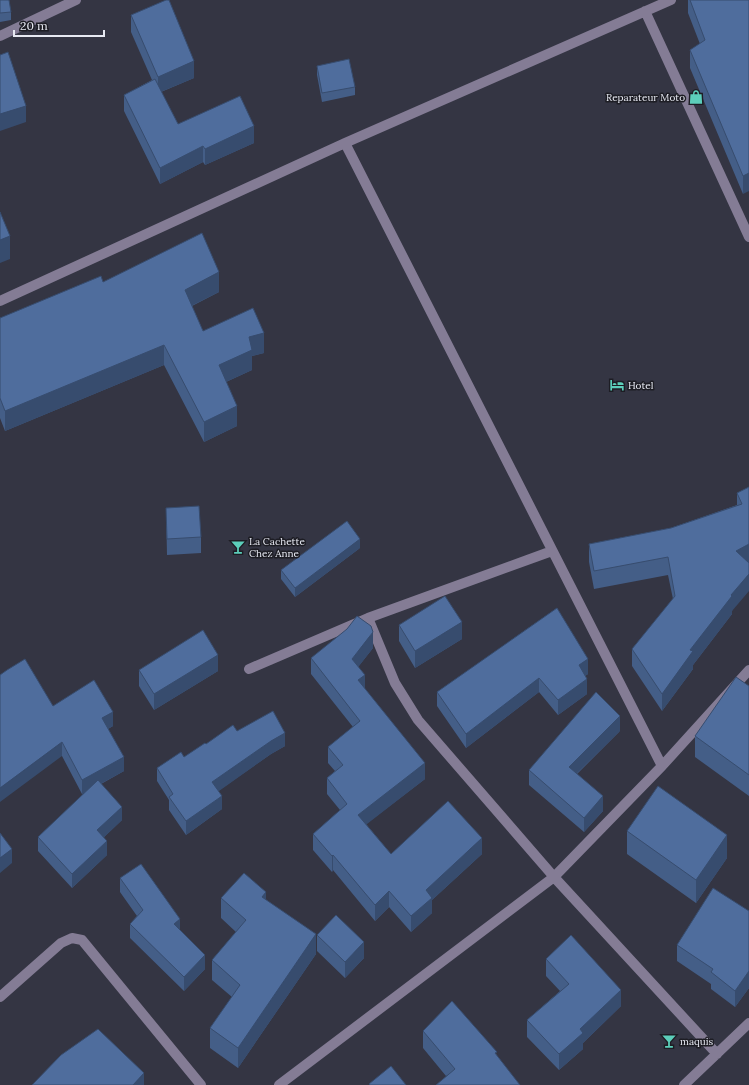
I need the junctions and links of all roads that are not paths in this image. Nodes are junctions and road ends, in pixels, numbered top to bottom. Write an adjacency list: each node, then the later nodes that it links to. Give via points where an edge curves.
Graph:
1 (76, 0): 4 (street)
2 (671, 0): 3 (street)
3 (645, 11): 5 (street); 6 (street)
4 (0, 36)
5 (345, 143): 7 (street); 8 (street)
6 (749, 237)
7 (0, 301)
8 (552, 551): 9 (street); 12 (street)
9 (368, 618): 10 (street); 13 (street, via 395,683 418,720)
10 (249, 668)
11 (749, 670): 12 (street)
12 (662, 766): 13 (street)
13 (554, 877): 16 (street); 18 (street)
14 (0, 997): 17 (street, via 61,943 72,938 82,940)
15 (749, 1023): 16 (street)
16 (717, 1054): 19 (street)
17 (201, 1085)
18 (279, 1085)
19 (684, 1085)

